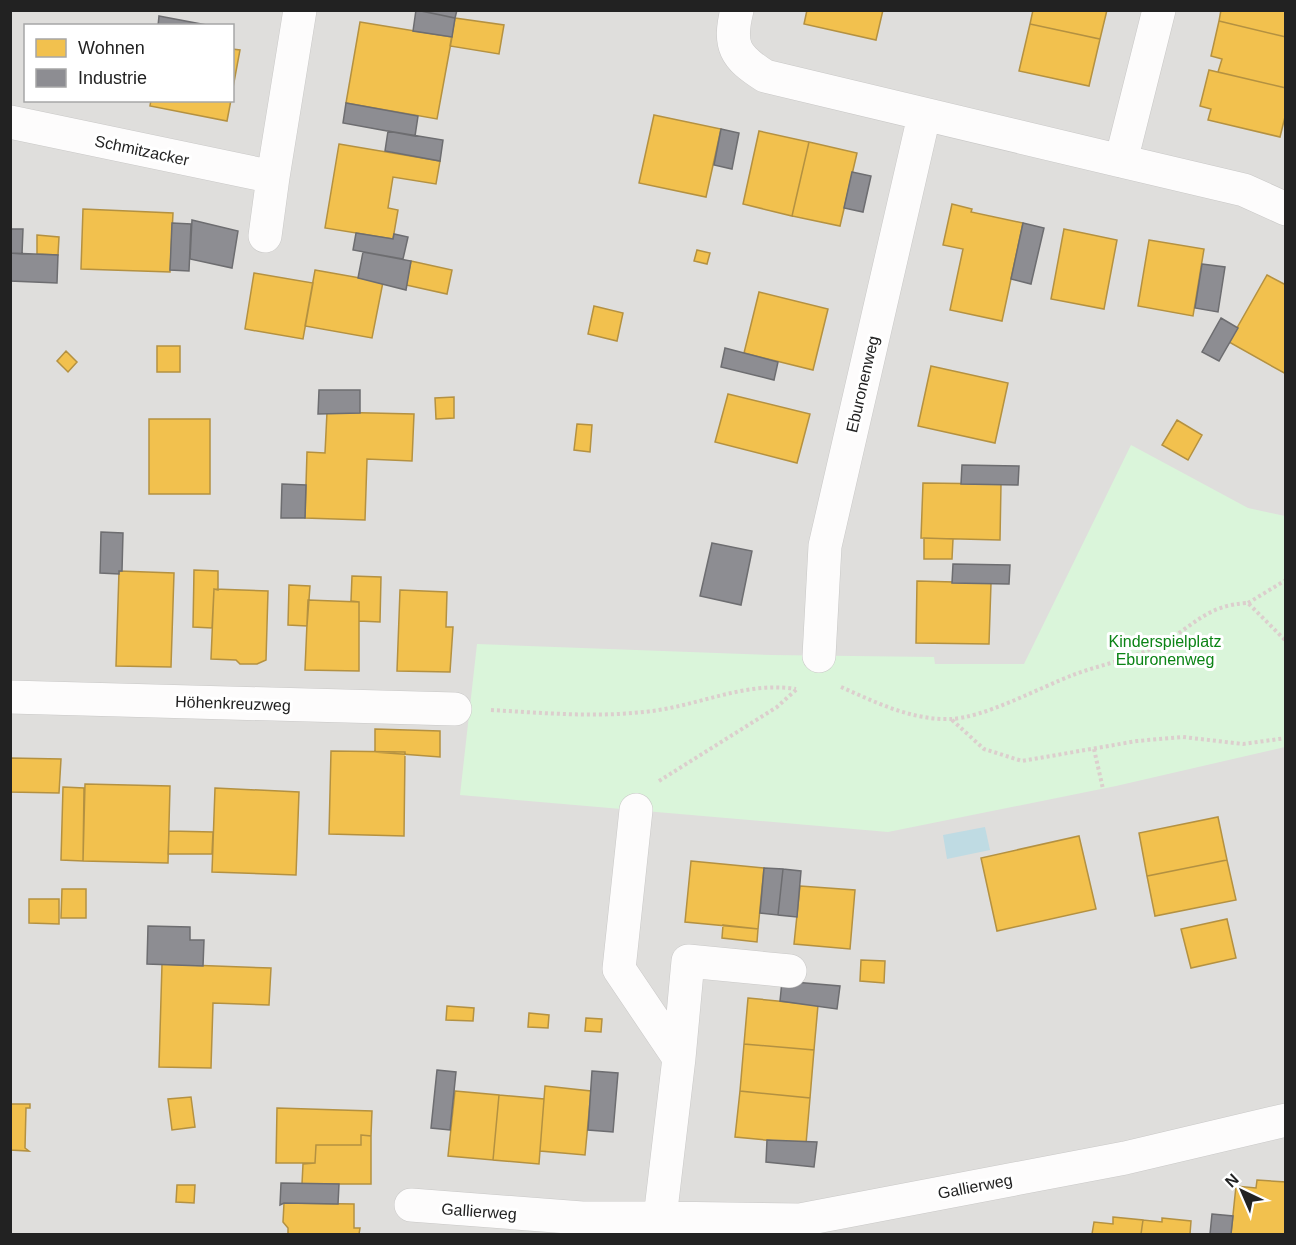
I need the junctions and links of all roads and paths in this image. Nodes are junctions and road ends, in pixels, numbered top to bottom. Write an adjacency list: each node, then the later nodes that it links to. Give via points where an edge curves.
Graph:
1 (300, 10): 7 (street)
2 (737, 10): 4 (street, via 733,44 743,62 765,76)
3 (1159, 10): 6 (street)
4 (924, 116): 6 (street); 13 (street, Eburonenweg, via 825,546)
5 (10, 122): 7 (street, Schmitzacker)
6 (1121, 161): 8 (street, via 1244,190)
7 (273, 177): 9 (street)
8 (1286, 209)
9 (265, 236)
10 (1286, 580): 11 (path)
11 (1248, 603): 12 (path); 18 (path, via 1230,604 1201,615 1176,637 1151,649)
12 (1286, 641)
13 (811, 669): 15 (path)
14 (840, 687): 18 (path, via 914,715)
15 (797, 689): 17 (path, via 751,689 651,711 569,714); 22 (path, via 777,707 646,789)
16 (10, 697): 17 (street, Höhenkreuzweg)
17 (455, 709)
18 (951, 720): 20 (path, via 984,750 1022,761)
19 (1286, 738): 20 (path, via 1243,744 1183,737)
20 (1094, 750): 21 (path)
21 (1103, 789)
22 (636, 810): 24 (street, via 619,969)
23 (790, 971): 24 (street, via 688,961)
24 (679, 1058): 27 (street)
25 (1286, 1120): 27 (street, Gallierweg, via 1125,1158 800,1220)
26 (411, 1206): 28 (street, Gallierweg)
27 (660, 1218): 28 (street, Gallierweg)
28 (581, 1226)

